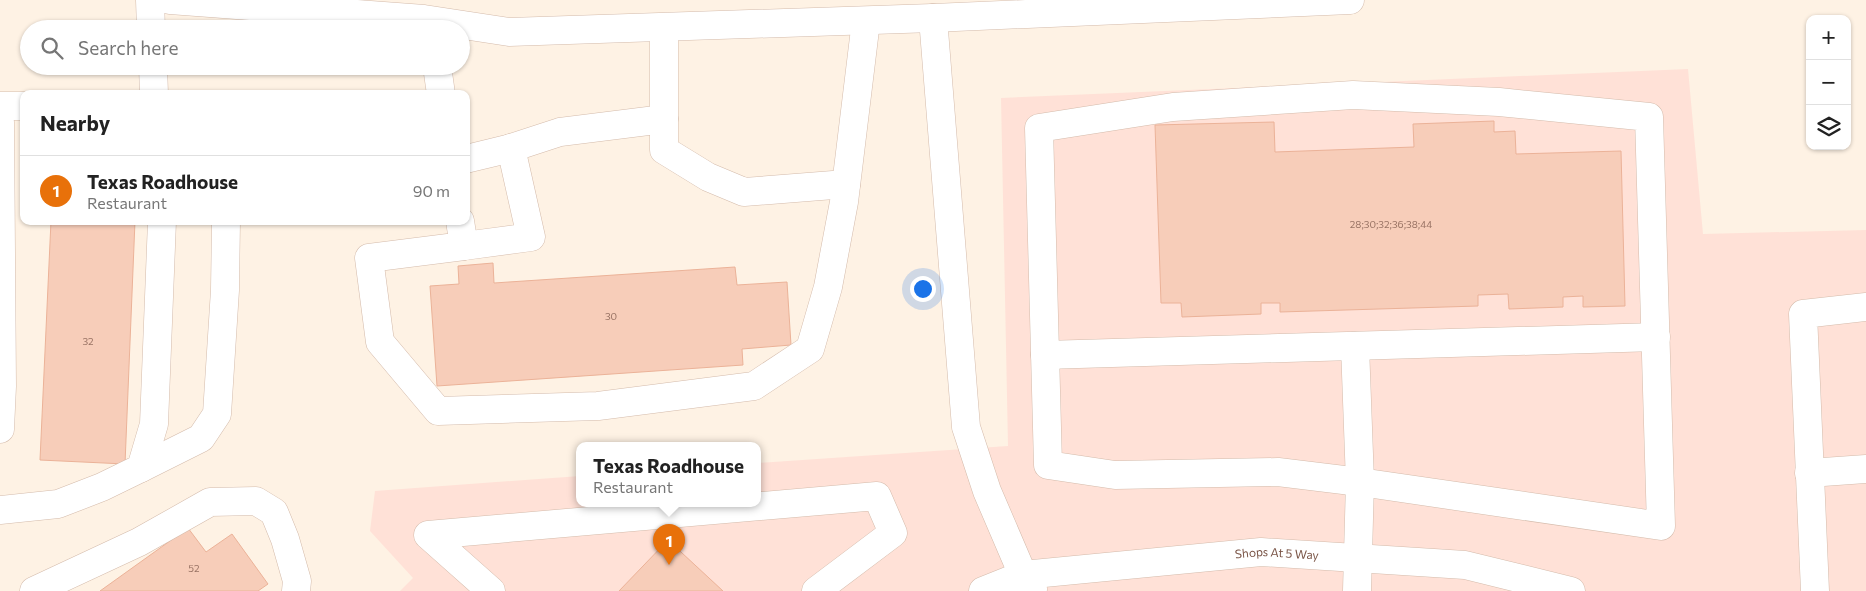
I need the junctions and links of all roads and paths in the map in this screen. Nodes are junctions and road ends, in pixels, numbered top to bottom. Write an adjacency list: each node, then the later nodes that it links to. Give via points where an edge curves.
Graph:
1 (150, 0): 6 (lane)
2 (170, 0): 7 (lane)
3 (1350, 0): 4 (lane)
4 (1133, 5): 5 (lane)
5 (934, 18): 8 (lane); 39 (lane, via 966,427 987,491)
6 (151, 20)
7 (379, 20)
8 (866, 21): 10 (lane); 21 (lane)
9 (470, 28): 10 (lane, via 509,32)
10 (664, 28): 17 (lane)
11 (153, 75): 13 (lane)
12 (438, 75): 14 (lane)
13 (154, 90)
14 (440, 90)
15 (0, 106): 16 (lane)
16 (20, 106)
17 (664, 119): 19 (lane, via 560,132); 21 (lane, via 664,150 708,177 744,192)
18 (0, 122): 29 (lane)
19 (511, 148): 20 (lane); 24 (lane, via 531,237)
20 (470, 157)
21 (846, 184): 24 (lane, via 828,287 810,349 754,386 598,406 438,411 380,342 369,258)
22 (162, 225): 31 (lane, via 154,424)
23 (226, 225): 31 (lane, via 218,414 201,438)
24 (462, 234)
25 (1866, 307): 33 (lane, via 1803,314)
26 (1656, 337): 27 (lane); 28 (lane, via 1649,117 1498,102 1353,95 1173,107 1039,128); 34 (lane, via 1661,526)
27 (1355, 346): 28 (lane); 34 (lane)
28 (1045, 355): 34 (lane, via 1048,465 1115,475 1278,472)
29 (1, 386): 30 (lane)
30 (0, 429)
31 (141, 468): 37 (lane, via 58,504)
32 (1866, 469): 33 (lane)
33 (1810, 473): 47 (lane)
34 (1360, 482): 38 (lane)
35 (761, 506): 43 (lane, via 877,496 893,533)
36 (750, 507): 42 (lane, via 428,535)
37 (0, 510)
38 (1359, 558): 39 (lane, Shops At 5 Way, via 1261,552); 45 (lane); 46 (lane, Shops At 5 Way, via 1465,565)
39 (1029, 583): 44 (lane, Shops At 5 Way)
40 (34, 591): 41 (lane, via 139,542 210,502 256,501 274,512 286,539 297,581)
41 (296, 591)
42 (491, 591)
43 (816, 591)
44 (983, 591)
45 (1357, 591)
46 (1571, 591)
47 (1815, 591)

